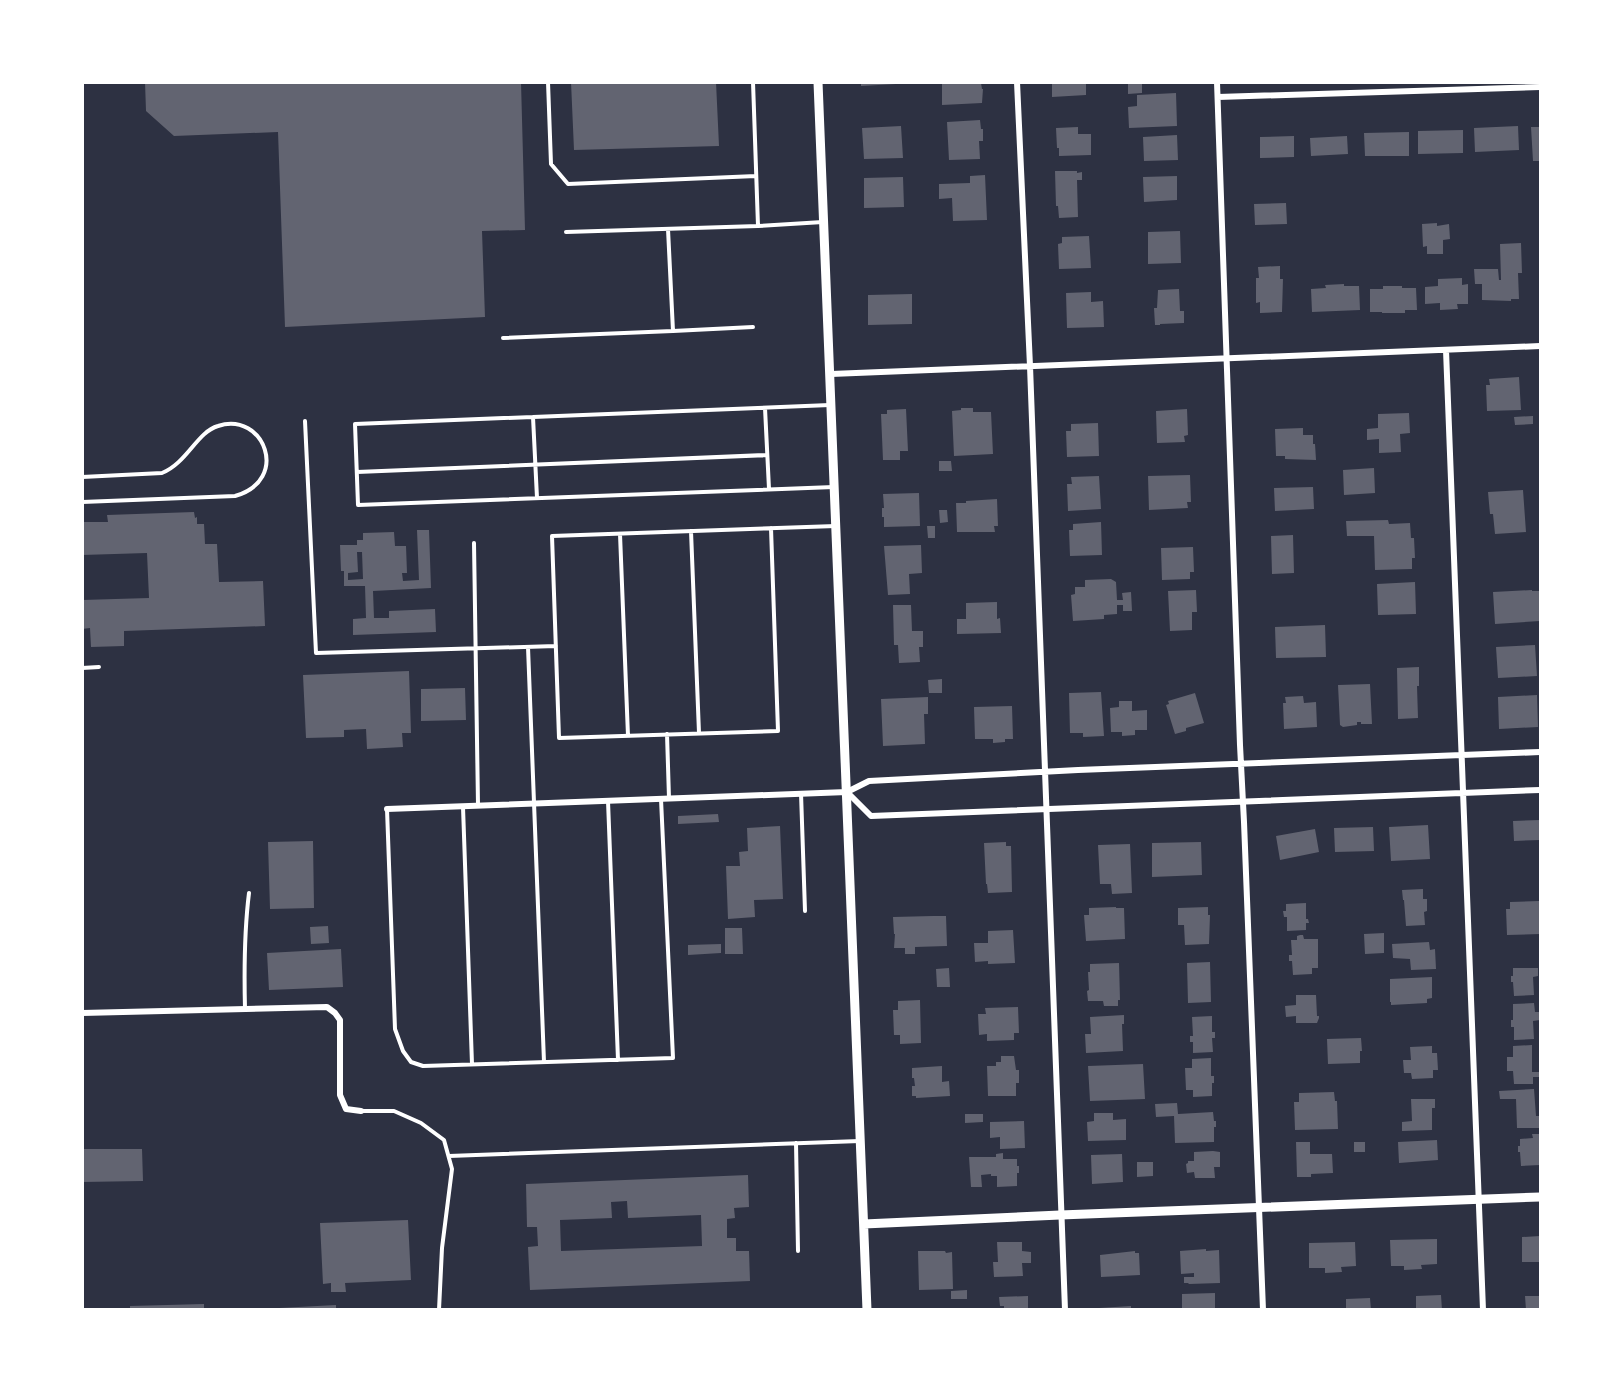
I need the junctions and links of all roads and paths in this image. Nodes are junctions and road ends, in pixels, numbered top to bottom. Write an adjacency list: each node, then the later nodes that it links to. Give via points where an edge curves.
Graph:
1 (548, 82): 8 (lane, via 551,164 568,184)
2 (753, 82): 8 (lane)
3 (818, 82): 9 (street)
4 (1017, 82): 19 (street)
5 (1217, 82): 7 (street)
6 (1540, 87): 7 (street)
7 (1218, 97): 18 (street)
8 (756, 176): 10 (lane)
9 (824, 222): 10 (lane); 20 (street)
10 (758, 226): 11 (lane)
11 (668, 229): 12 (lane); 14 (lane)
12 (566, 232)
13 (753, 327): 14 (lane)
14 (673, 331): 15 (lane)
15 (503, 338)
16 (1540, 346): 17 (street)
17 (1446, 350): 18 (street); 47 (street)
18 (1226, 358): 19 (street); 48 (street)
19 (1030, 366): 20 (street); 49 (street)
20 (831, 374): 21 (street)
21 (832, 405): 22 (lane); 29 (street)
22 (765, 408): 23 (lane); 25 (lane)
23 (533, 417): 26 (lane); 27 (lane, via 355,424)
24 (305, 421): 40 (lane, via 316,653)
25 (767, 455): 26 (lane); 30 (lane)
26 (535, 465): 27 (lane); 31 (lane)
27 (357, 472): 31 (lane, via 358,505)
28 (82, 477): 32 (lane, via 162,473 180,463 207,432 230,424 253,431 266,451 264,476 247,493)
29 (835, 487): 30 (lane); 33 (street)
30 (768, 489): 31 (lane)
31 (537, 498)
32 (82, 502)
33 (837, 526): 34 (lane); 51 (street)
34 (771, 528): 35 (lane); 43 (lane, via 778,731)
35 (691, 531): 36 (lane); 43 (lane)
36 (620, 534): 38 (lane, via 552,536); 45 (lane)
37 (474, 543): 40 (lane)
38 (556, 646): 39 (lane); 45 (lane, via 559,738)
39 (528, 647): 40 (lane); 58 (lane)
40 (476, 648): 60 (lane)
41 (99, 667): 42 (lane)
42 (82, 668)
43 (699, 733): 44 (lane)
44 (667, 734): 45 (lane); 55 (lane)
45 (628, 736)
46 (1540, 752): 47 (street)
47 (1462, 756): 48 (street); 53 (street)
48 (1241, 764): 49 (street); 57 (street)
49 (1044, 772): 51 (street, via 869,781); 62 (street)
50 (1540, 790): 53 (street)
51 (847, 792): 52 (street); 62 (street, via 871,816); 71 (street)
52 (801, 793): 55 (street); 64 (lane)
53 (1463, 793): 57 (street); 75 (street)
54 (661, 798): 55 (street); 56 (street); 67 (lane, via 673,1058)
55 (669, 798)
56 (608, 800): 58 (street); 67 (lane)
57 (1243, 801): 62 (street); 76 (street)
58 (534, 804): 60 (street); 68 (lane)
59 (463, 806): 60 (street); 61 (street); 69 (lane)
60 (478, 806)
61 (387, 809): 69 (lane, via 394,1029 411,1062 423,1066)
62 (1045, 809): 77 (street)
63 (249, 893): 65 (lane, via 244,930)
64 (806, 911)
65 (245, 1009): 66 (street); 70 (street, via 327,1007 335,1013 340,1020 340,1095 346,1109)
66 (82, 1013)
67 (618, 1060): 68 (lane)
68 (544, 1062): 69 (lane)
69 (472, 1064)
70 (361, 1111): 73 (lane, via 394,1111 421,1123 444,1140)
71 (860, 1140): 72 (lane); 78 (street)
72 (796, 1143): 73 (lane); 79 (lane)
73 (449, 1156): 80 (lane, via 452,1169)
74 (1540, 1197): 75 (street)
75 (1479, 1200): 76 (street); 84 (street)
76 (1258, 1208): 77 (street); 83 (street)
77 (1060, 1215): 78 (street); 82 (street)
78 (864, 1224): 81 (street)
79 (798, 1251)
80 (439, 1310)
81 (867, 1310)
82 (1065, 1310)
83 (1263, 1310)
84 (1483, 1310)

